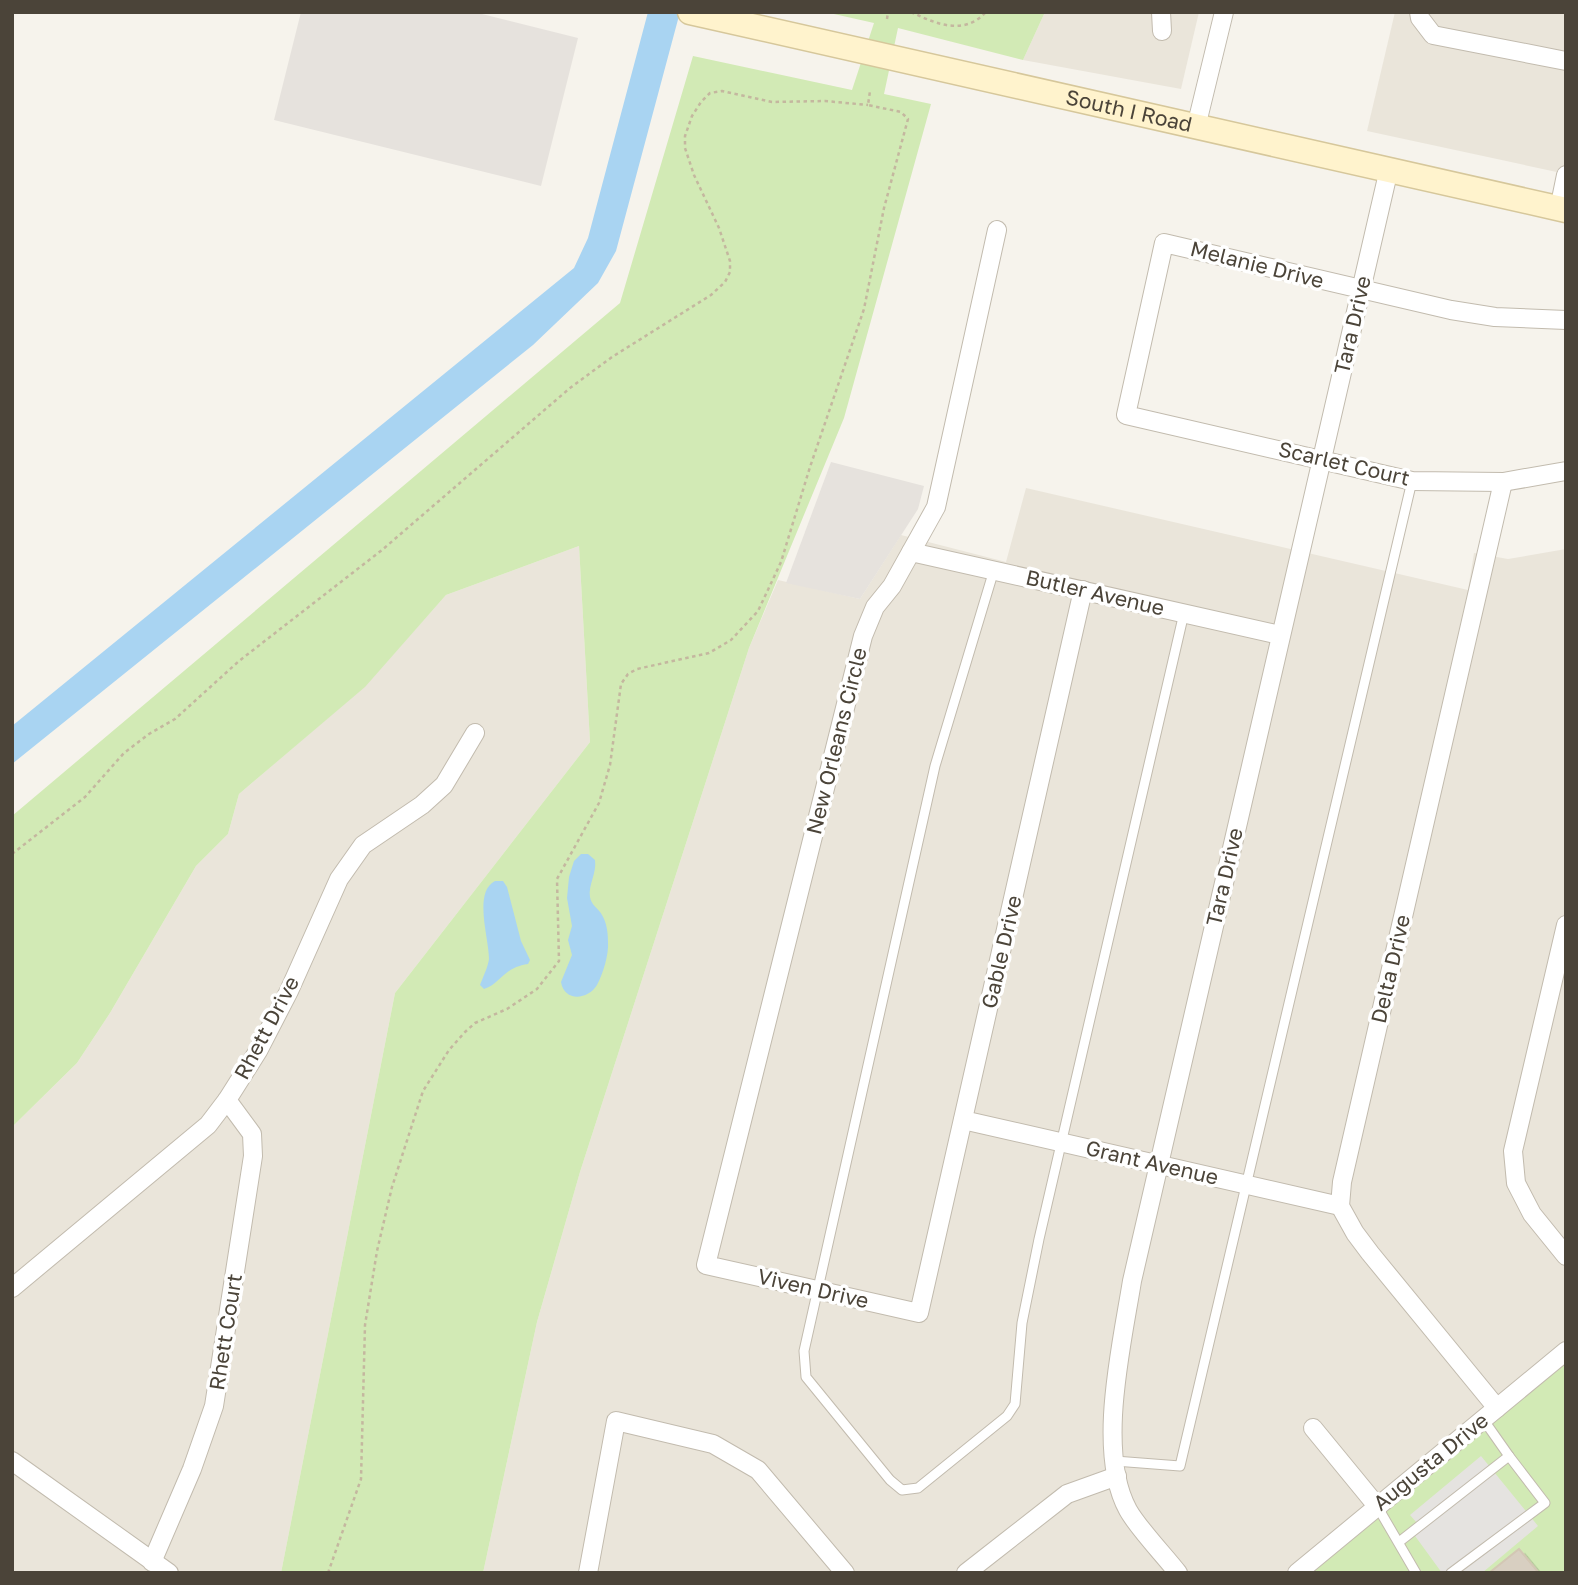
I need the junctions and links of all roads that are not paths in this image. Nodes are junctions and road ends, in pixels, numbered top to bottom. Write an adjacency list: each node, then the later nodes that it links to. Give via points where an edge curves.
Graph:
1 (690, 12): 7 (main road, South I Road)
2 (1161, 12): 5 (street)
3 (1224, 12): 7 (street)
4 (1419, 12): 6 (street, via 1433,35)
5 (1162, 31)
6 (1566, 61)
7 (1196, 127): 8 (main road, South I Road)
8 (1389, 169): 10 (main road, South I Road); 12 (street, Tara Drive)
9 (1566, 175): 10 (street)
10 (1562, 210)
11 (997, 230): 19 (street, New Orleans Circle, via 936,507)
12 (1361, 291): 13 (street, Melanie Drive, via 1495,317); 14 (street, Melanie Drive, via 1164,243); 15 (street, Tara Drive)
13 (1566, 320)
14 (1126, 415): 15 (street, Scarlet Court)
15 (1321, 459): 17 (street, Scarlet Court); 23 (street, Tara Drive)
16 (1566, 471): 18 (street, Scarlet Court)
17 (1412, 481): 18 (street, Scarlet Court); 30 (lane)
18 (1503, 482): 31 (street, Delta Drive)
19 (911, 552): 20 (street, Butler Avenue); 33 (street, New Orleans Circle, via 875,607 863,636)
20 (994, 570): 21 (street, Butler Avenue); 35 (lane, via 935,766)
21 (1083, 590): 22 (street, Butler Avenue); 27 (street, Gable Drive)
22 (1184, 613): 23 (street, Butler Avenue); 28 (lane)
23 (1280, 635): 29 (street, Tara Drive)
24 (475, 733): 26 (street, Rhett Drive, via 444,785 363,845 339,879 289,991)
25 (1566, 925): 32 (street, via 1513,1151 1516,1183 1532,1214)
26 (227, 1100): 34 (street, Rhett Drive, via 208,1125); 45 (street, Rhett Court, via 252,1134 253,1156 230,1314 214,1406)
27 (963, 1120): 28 (street, Grant Avenue); 36 (street, Gable Drive)
28 (1063, 1143): 29 (street, Grant Avenue); 35 (lane, via 1021,1323 1015,1404 1007,1416 918,1488 902,1490 890,1480 806,1377 804,1352)
29 (1159, 1164): 30 (street, Grant Avenue); 42 (street, Tara Drive, via 1120,1352 1112,1427)
30 (1246, 1184): 31 (street, Grant Avenue); 42 (lane, via 1180,1466)
31 (1340, 1206): 38 (street, via 1355,1233)
32 (1566, 1256)
33 (706, 1265): 35 (street, Viven Drive)
34 (12, 1288)
35 (818, 1290): 36 (street, Viven Drive)
36 (919, 1313)
37 (1566, 1351): 38 (street, Augusta Drive)
38 (1490, 1414): 40 (lane); 43 (street, Augusta Drive)
39 (1313, 1428): 43 (street)
40 (1509, 1456): 44 (lane); 53 (lane, via 1545,1503)
41 (12, 1461): 45 (street)
42 (1116, 1469): 49 (street, via 1067,1493); 50 (street, Tara Drive, via 1128,1510)
43 (1377, 1506): 44 (lane); 51 (street, Augusta Drive)
44 (1399, 1542): 52 (lane)
45 (152, 1562): 46 (street)
46 (169, 1573)
47 (588, 1573): 48 (street, via 616,1421 713,1444 758,1470)
48 (845, 1573)
49 (966, 1573)
50 (1178, 1573)
51 (1297, 1573)
52 (1416, 1573)
53 (1451, 1573)

